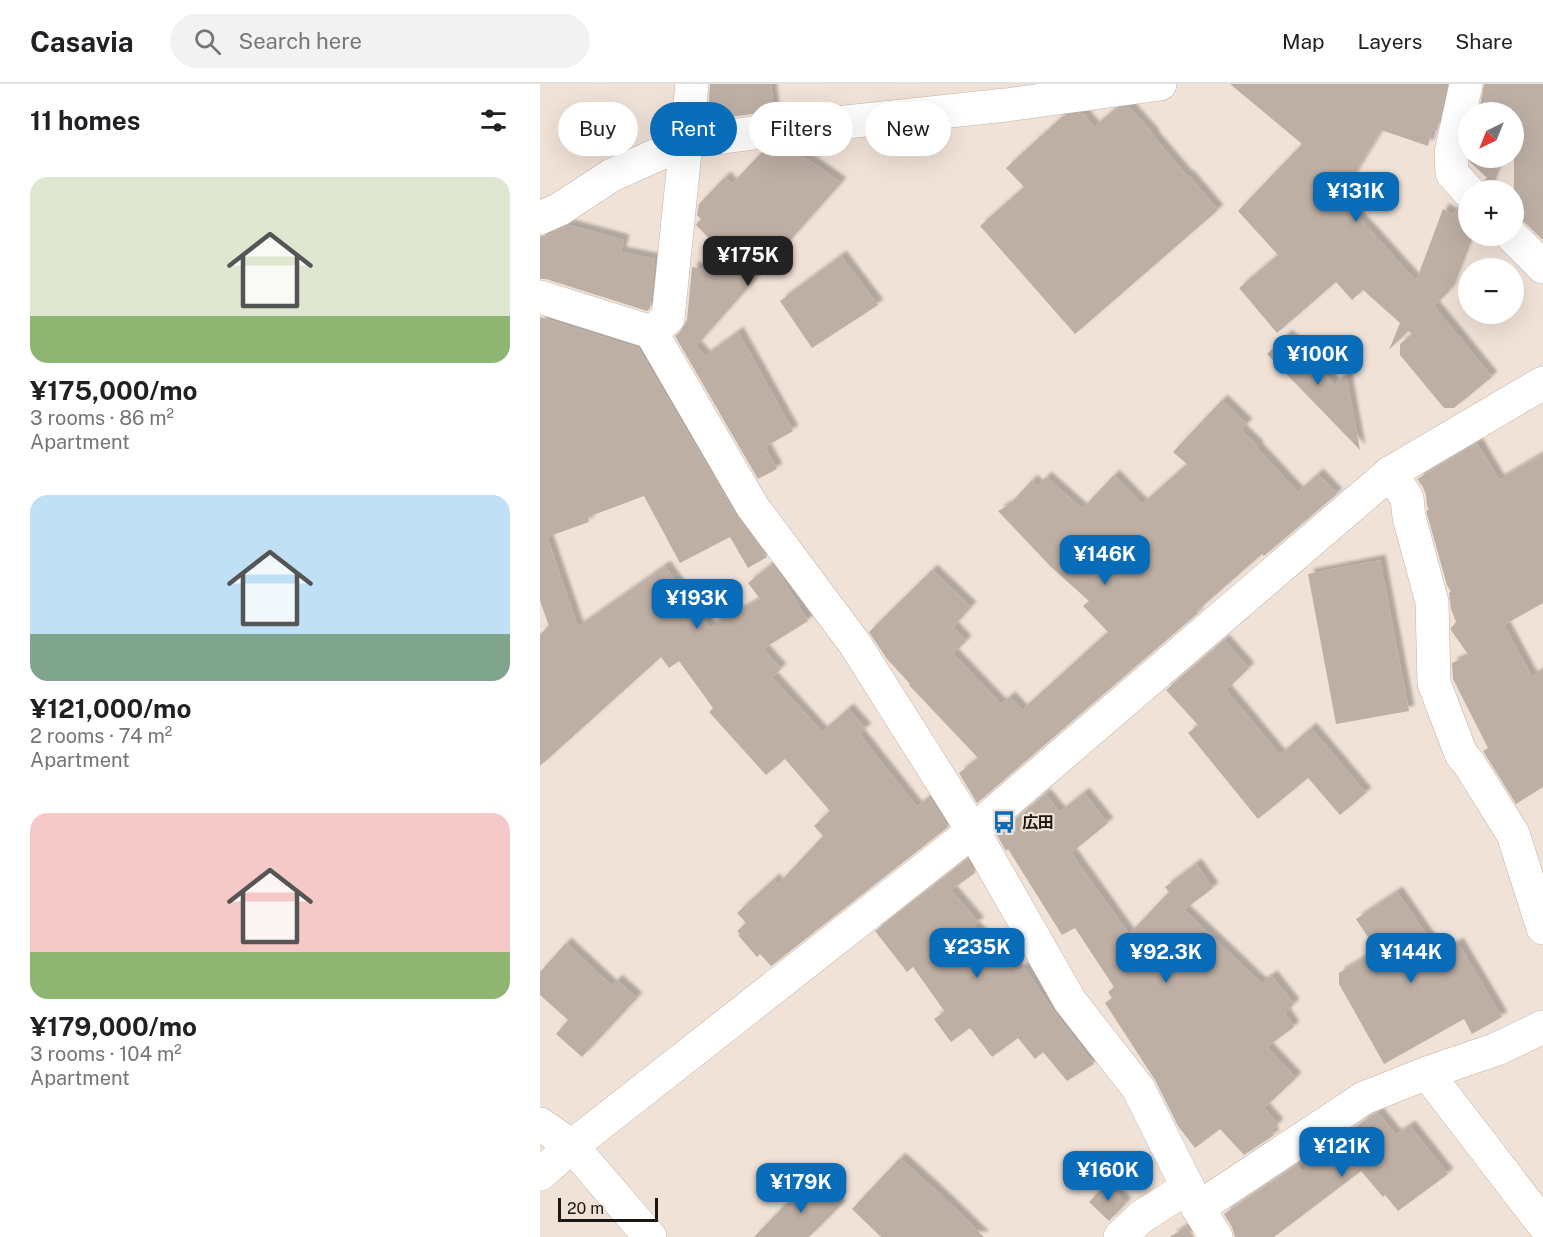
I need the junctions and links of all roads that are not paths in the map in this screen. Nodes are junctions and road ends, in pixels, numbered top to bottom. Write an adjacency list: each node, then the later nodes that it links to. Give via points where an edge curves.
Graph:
1 (692, 84): 4 (street)
2 (1160, 84): 5 (street)
3 (1466, 84): 8 (street, via 1451,153 1452,173)
4 (690, 102)
5 (737, 135)
6 (655, 156): 9 (street, via 612,175)
7 (685, 156): 13 (street, via 668,318)
8 (1458, 180)
9 (540, 218)
10 (1522, 246): 11 (street)
11 (1543, 267)
12 (540, 297): 13 (street)
13 (651, 332): 16 (street, via 752,506 855,644)
14 (1543, 383): 15 (street)
15 (1390, 473): 16 (street); 17 (street, via 1407,498 1432,602 1434,683 1461,754 1513,834)
16 (973, 831): 21 (street); 23 (street, via 1070,1000 1138,1088)
17 (1543, 928)
18 (1543, 1027): 19 (street)
19 (1427, 1073): 23 (street, via 1365,1098); 24 (street)
20 (540, 1124): 21 (street)
21 (572, 1146): 22 (street); 25 (street)
22 (540, 1174)
23 (1193, 1197): 26 (street, via 1141,1217); 27 (street)
24 (1543, 1224)
25 (650, 1237)
26 (1120, 1237)
27 (1216, 1237)

